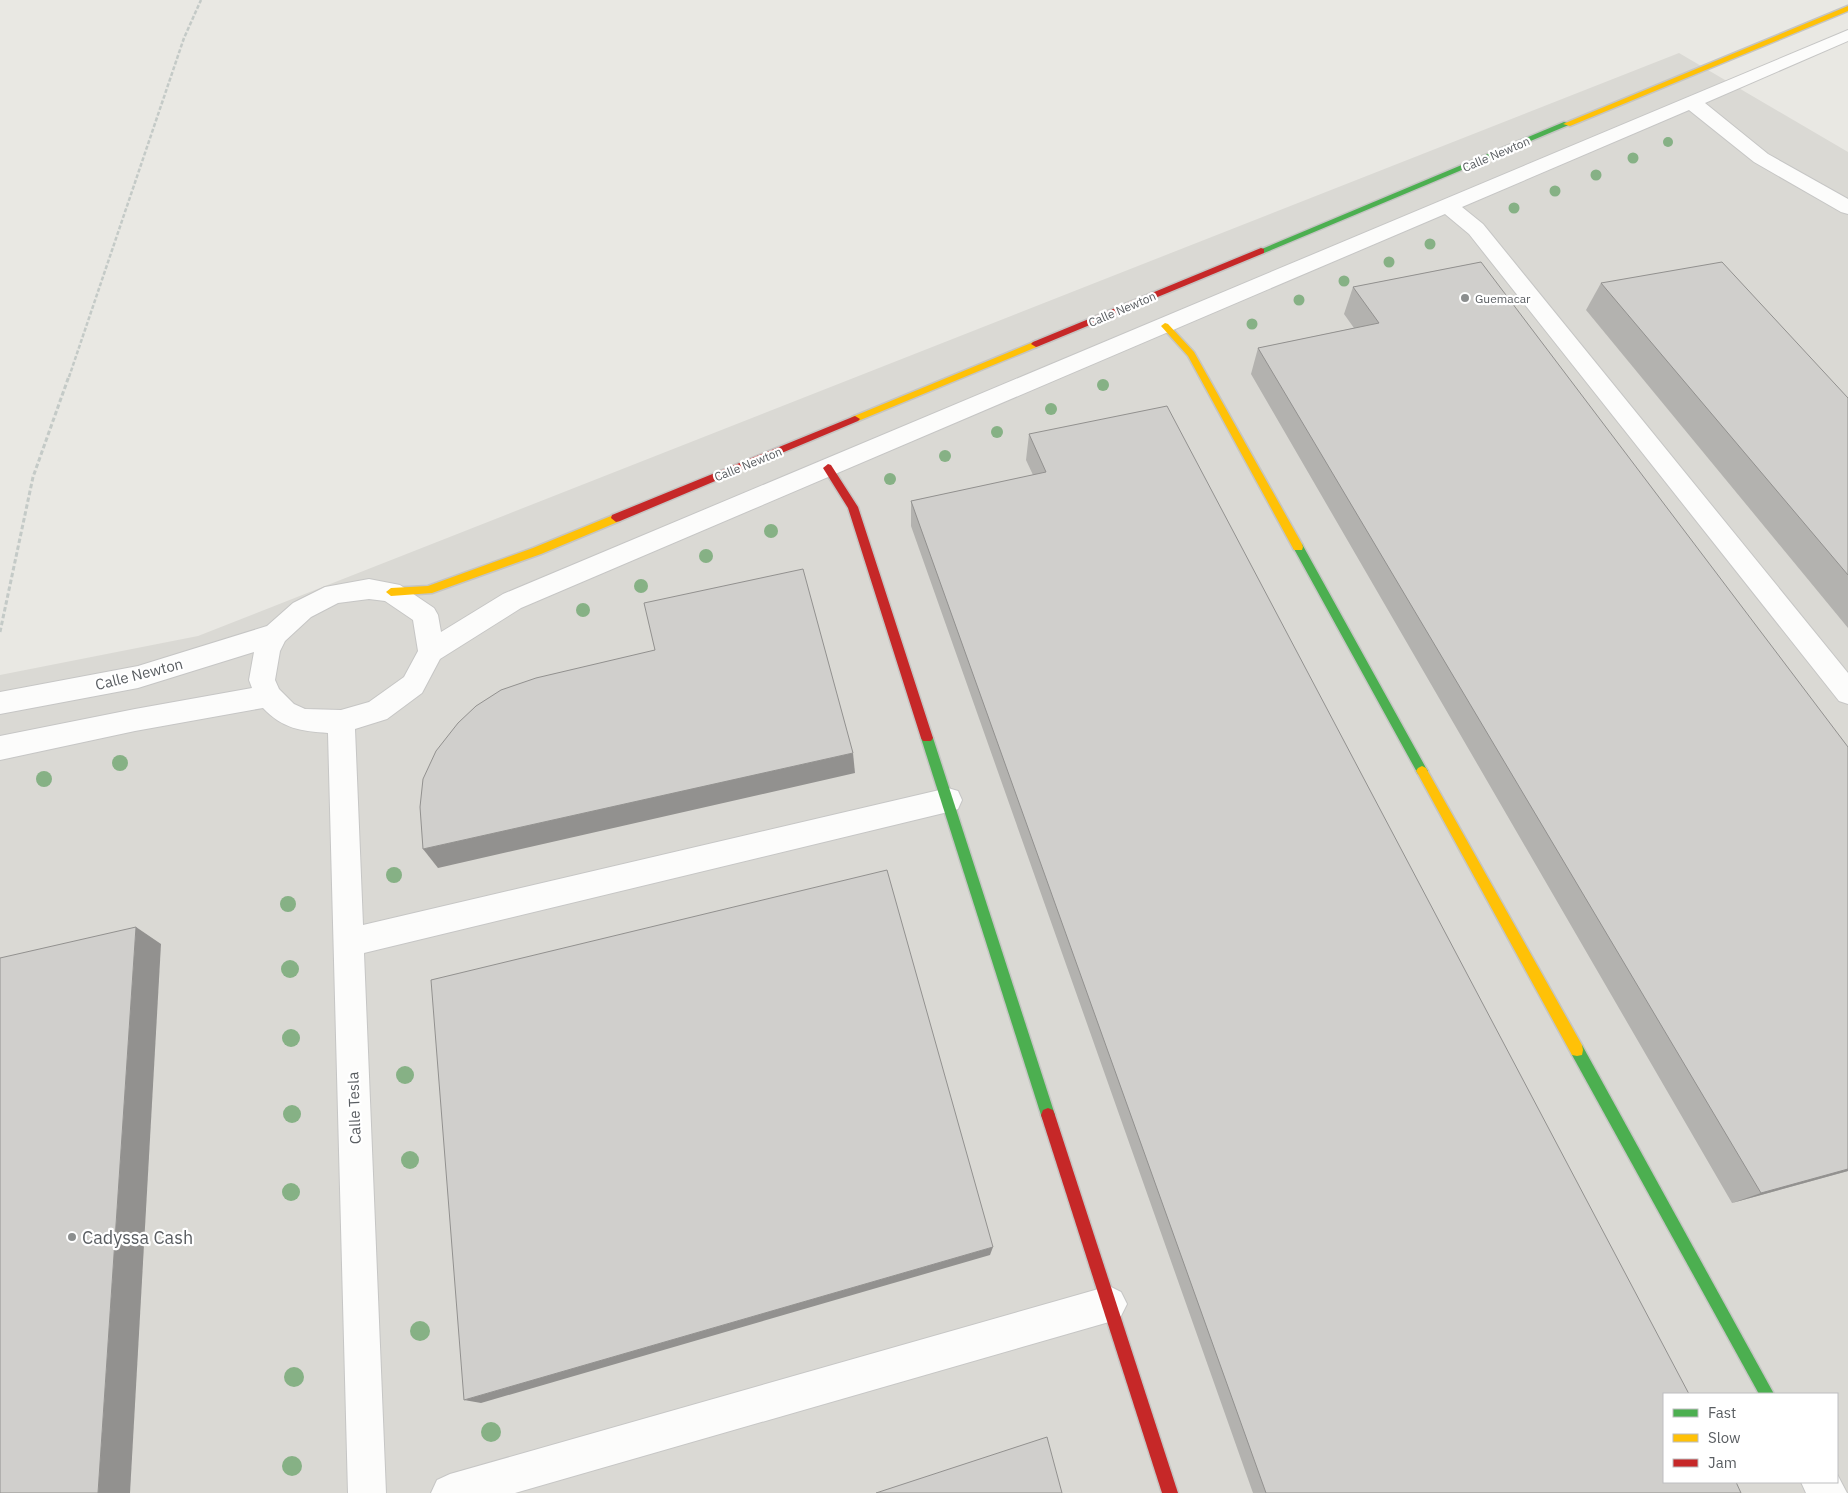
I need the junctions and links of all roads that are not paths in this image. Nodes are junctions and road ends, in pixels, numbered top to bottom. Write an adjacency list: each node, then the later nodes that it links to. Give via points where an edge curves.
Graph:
1 (1848, 8): 8 (street, Calle Newton, via 537,551 428,590)
2 (1848, 35): 3 (street, Calle Newton)
3 (1691, 102): 4 (street, Calle Newton); 5 (street, via 1761,158)
4 (1448, 206): 6 (street, Calle Newton); 11 (street, via 1476,229)
5 (1848, 208)
6 (1165, 326): 7 (street, Calle Newton); 19 (street, via 1191,354)
7 (828, 468): 10 (street, Calle Newton, via 512,601); 16 (street, via 853,507)
8 (391, 592): 9 (street, via 369,589 334,594 302,610); 10 (street, via 425,615)
9 (276, 634): 12 (street, via 267,650 262,680); 13 (street, Calle Newton, via 138,677)
10 (431, 651): 14 (street, via 413,684 378,711)
11 (1848, 693)
12 (269, 696): 14 (street, via 284,712 304,720); 15 (street)
13 (0, 703)
14 (341, 722): 17 (street, Calle Tesla)
15 (0, 748)
16 (948, 800): 17 (street); 18 (street)
17 (348, 943): 20 (street, Calle Tesla)
18 (1109, 1304): 21 (street); 22 (street)
19 (1766, 1393)
20 (367, 1493)
21 (450, 1493)
22 (1170, 1493)

